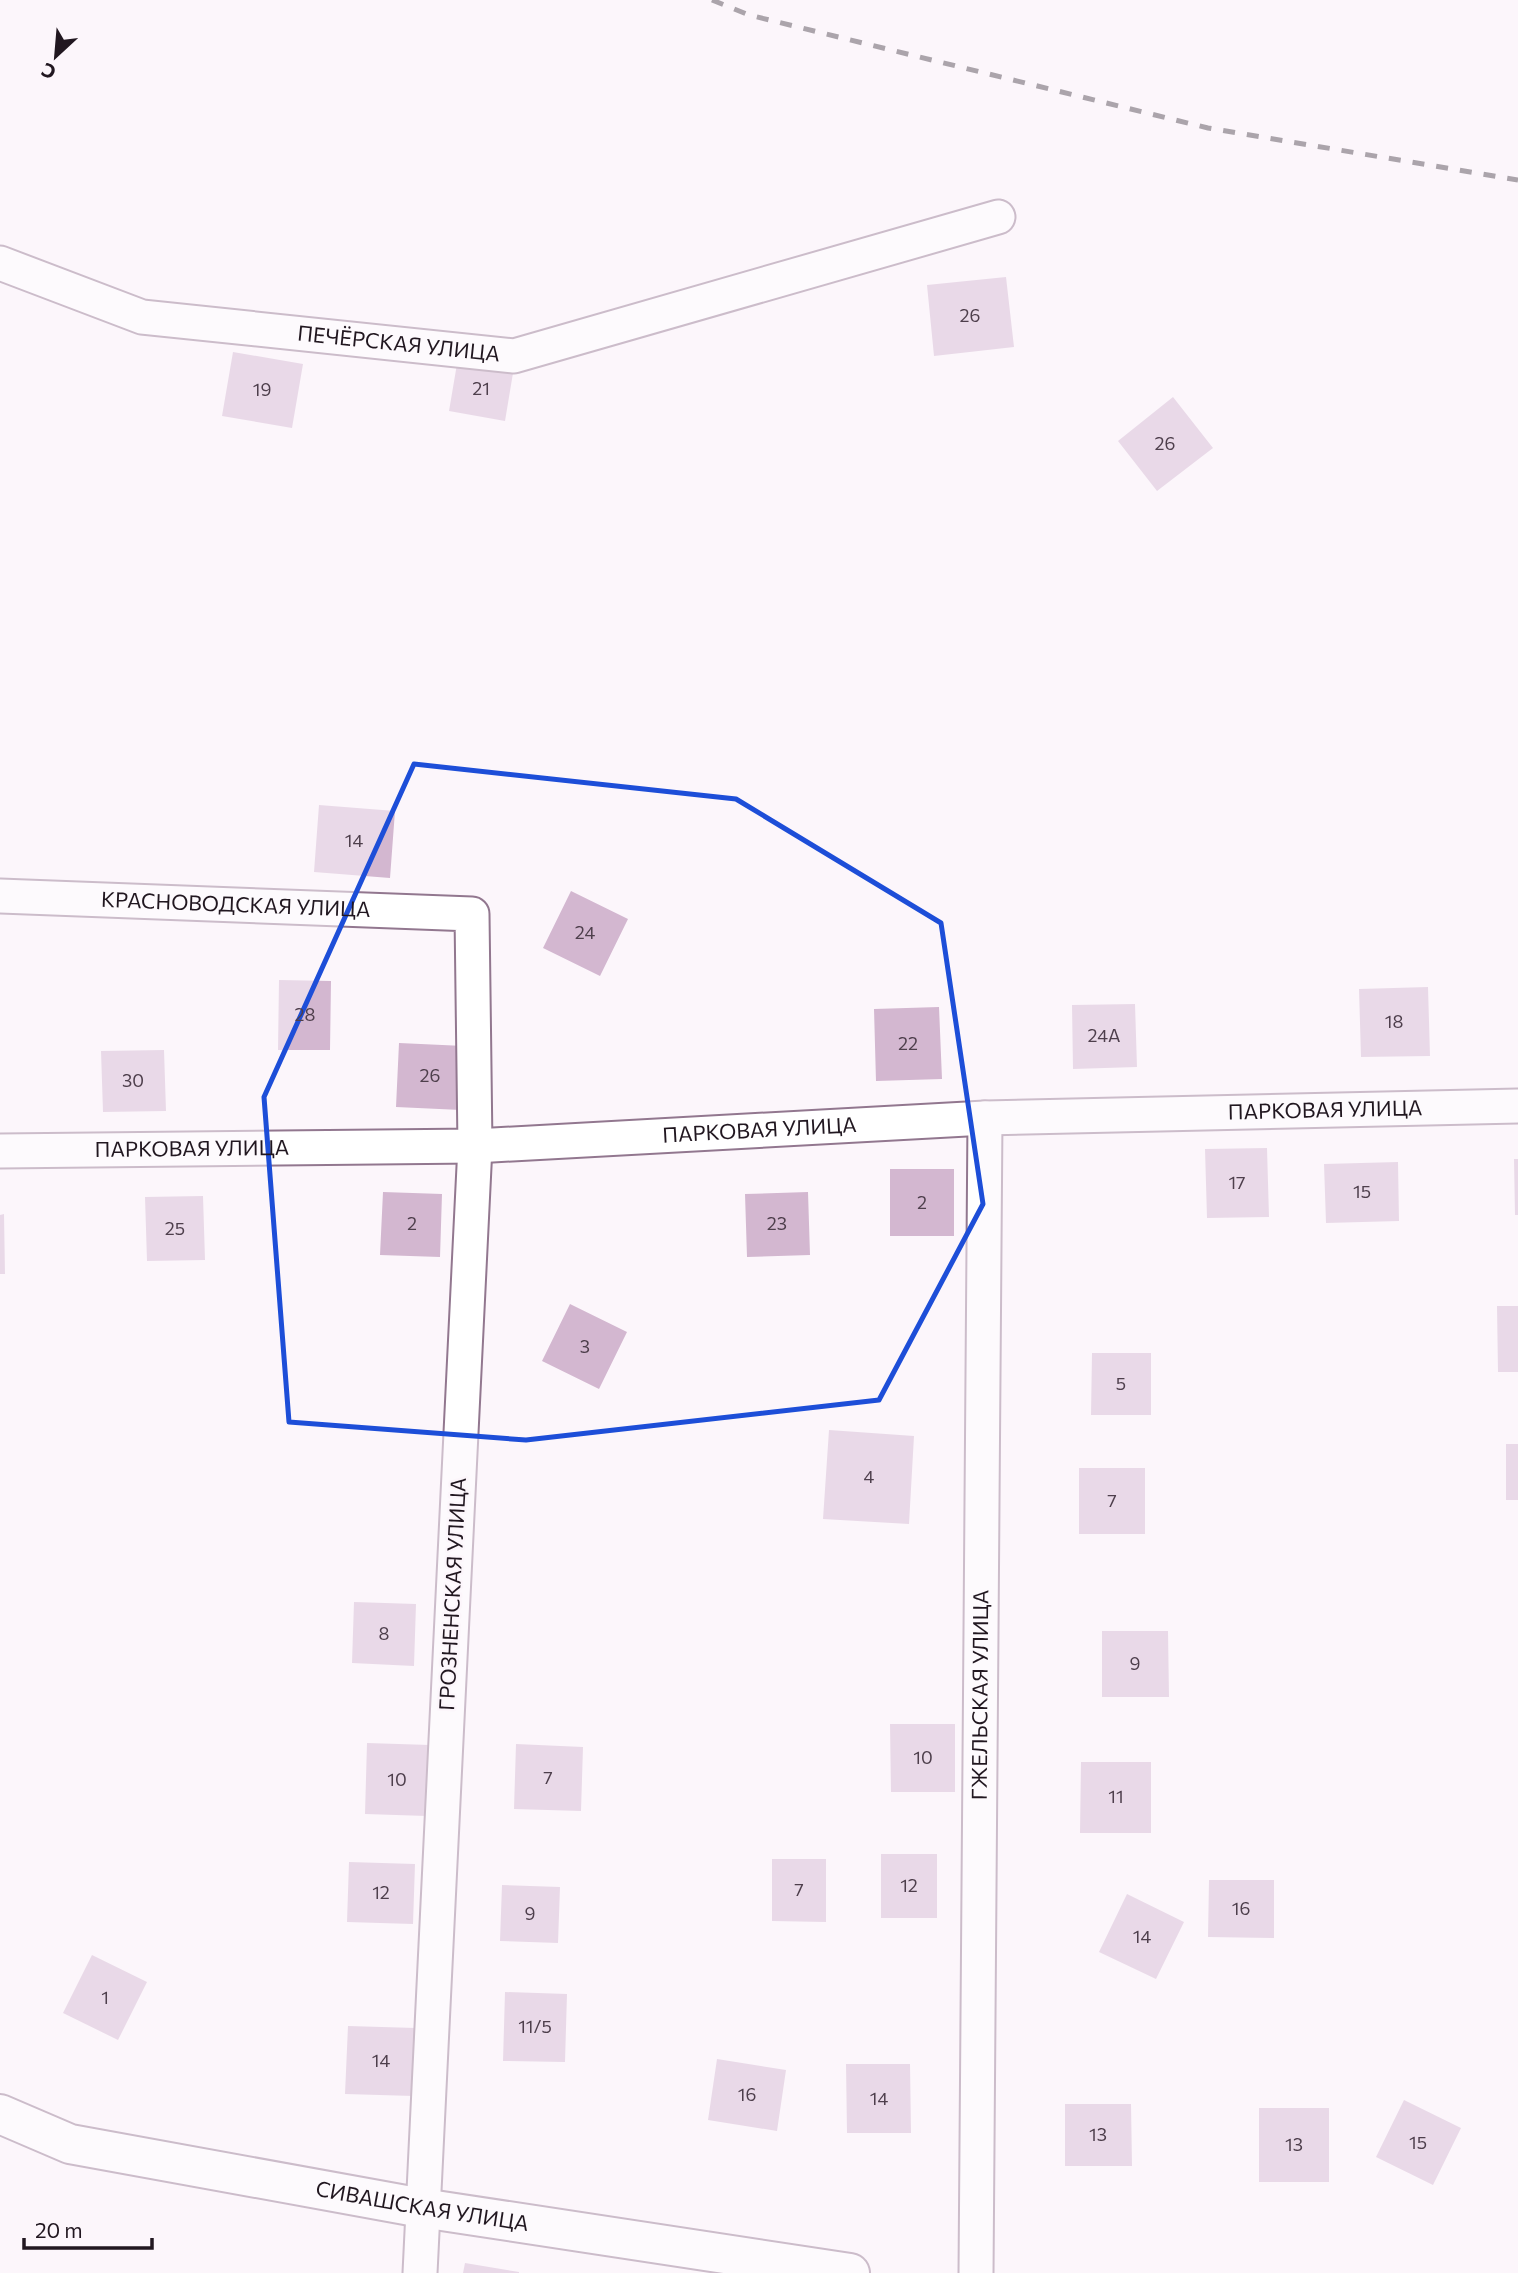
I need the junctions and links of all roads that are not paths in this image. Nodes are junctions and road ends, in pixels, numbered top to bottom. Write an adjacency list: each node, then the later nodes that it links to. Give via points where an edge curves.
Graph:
1 (998, 217): 2 (street, ПЕЧЁРСКАЯ УЛИЦА, via 514,356 142,317)
2 (0, 264)
3 (0, 896): 4 (street, КРАСНОВОДСКАЯ УЛИЦА)
4 (472, 914): 7 (street, ГРОЗНЕНСКАЯ УЛИЦА)
5 (1518, 1106): 6 (street, ПАРКОВАЯ УЛИЦА)
6 (985, 1118): 7 (street, ПАРКОВАЯ УЛИЦА); 13 (street, ГЖЕЛЬСКАЯ УЛИЦА)
7 (475, 1146): 8 (street, ПАРКОВАЯ УЛИЦА); 10 (street, ГРОЗНЕНСКАЯ УЛИЦА)
8 (0, 1151)
9 (0, 2113): 10 (street, СИВАШСКАЯ УЛИЦА, via 71,2144)
10 (422, 2208): 11 (street, ГРОЗНЕНСКАЯ УЛИЦА); 12 (street, СИВАШСКАЯ УЛИЦА)
11 (420, 2273)
12 (850, 2273)
13 (976, 2273)

